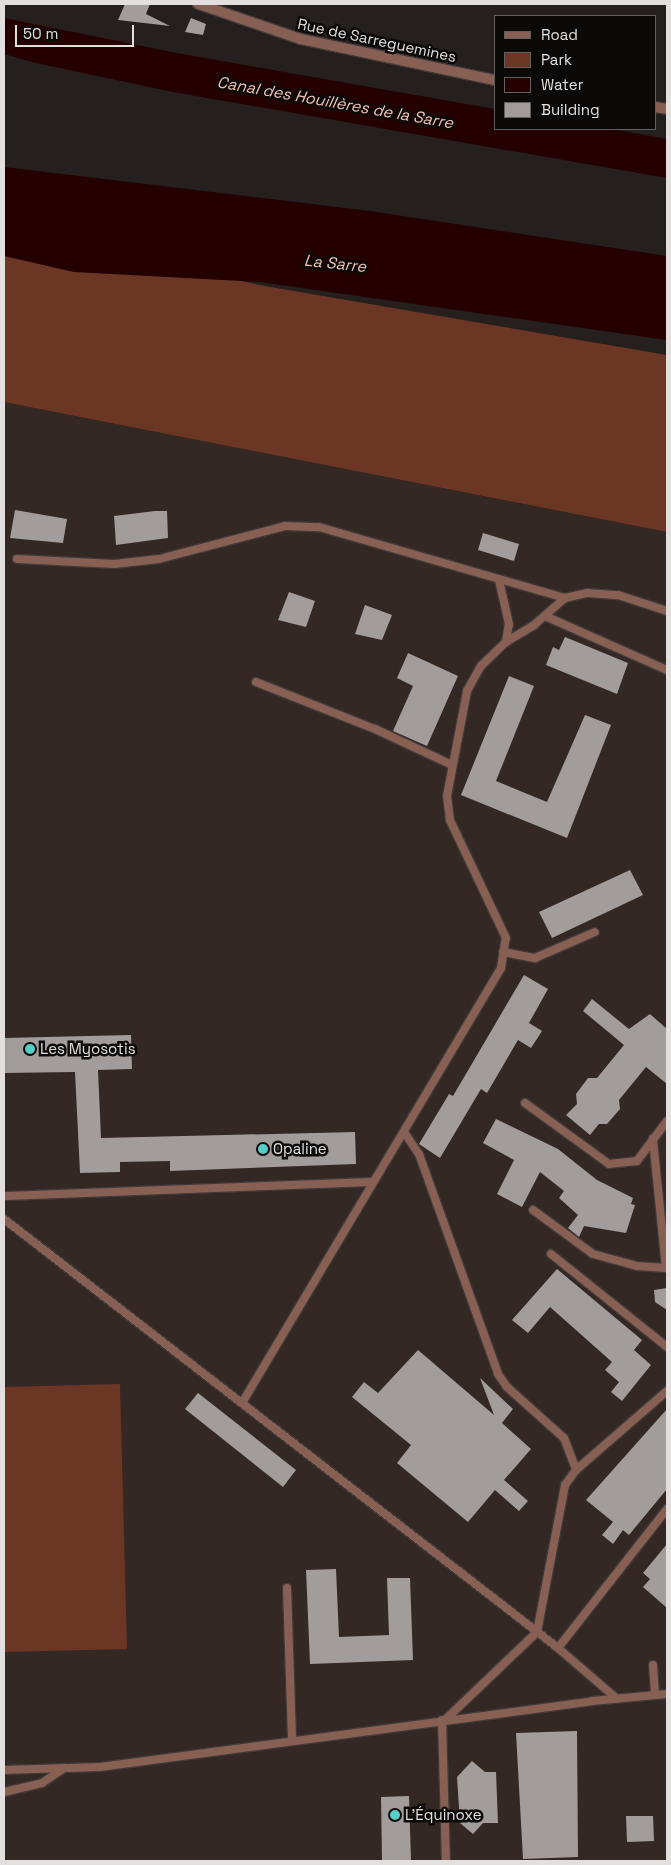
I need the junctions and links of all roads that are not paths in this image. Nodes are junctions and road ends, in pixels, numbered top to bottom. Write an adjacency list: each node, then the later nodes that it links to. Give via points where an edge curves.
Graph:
1 (198, 4): 2 (street, Rue de Sarreguemines, via 300,39)
2 (493, 80)
3 (17, 559): 4 (lane, via 114,564 159,559 285,526 319,528 369,540)
4 (499, 580): 5 (lane); 8 (lane, via 509,624)
5 (565, 598): 6 (lane, via 587,593 618,595); 7 (lane)
6 (667, 611)
7 (545, 616): 8 (lane); 9 (lane)
8 (506, 642): 11 (lane, via 482,666 467,691)
9 (667, 670)
10 (256, 682): 11 (lane)
11 (450, 764): 13 (lane, via 447,796 450,820 499,920 506,938)
12 (595, 932): 13 (lane, via 535,958)
13 (503, 952): 16 (lane, via 501,968 486,996)
14 (525, 1103): 17 (lane, via 609,1164 637,1161)
15 (667, 1121): 17 (lane)
16 (404, 1132): 18 (lane); 27 (lane, via 419,1154 498,1374 507,1387 564,1438)
17 (653, 1140): 23 (lane)
18 (373, 1182): 19 (lane); 26 (lane)
19 (4, 1196)
20 (533, 1210): 23 (lane, via 593,1254 637,1266)
21 (4, 1219): 26 (lane)
22 (551, 1254): 24 (lane)
23 (667, 1268)
24 (667, 1347)
25 (667, 1391): 27 (lane)
26 (242, 1403): 30 (lane)
27 (576, 1470): 30 (lane, via 565,1485)
28 (667, 1508): 31 (lane)
29 (287, 1588): 37 (lane)
30 (537, 1632): 31 (lane); 36 (lane)
31 (558, 1648): 35 (lane)
32 (653, 1665): 34 (lane)
33 (667, 1694): 34 (lane)
34 (655, 1695): 35 (lane)
35 (616, 1698): 36 (lane)
36 (443, 1720): 37 (lane); 41 (lane)
37 (292, 1741): 38 (lane, via 100,1767)
38 (64, 1768): 39 (lane); 40 (lane, via 42,1783)
39 (4, 1770)
40 (4, 1792)
41 (446, 1861)

